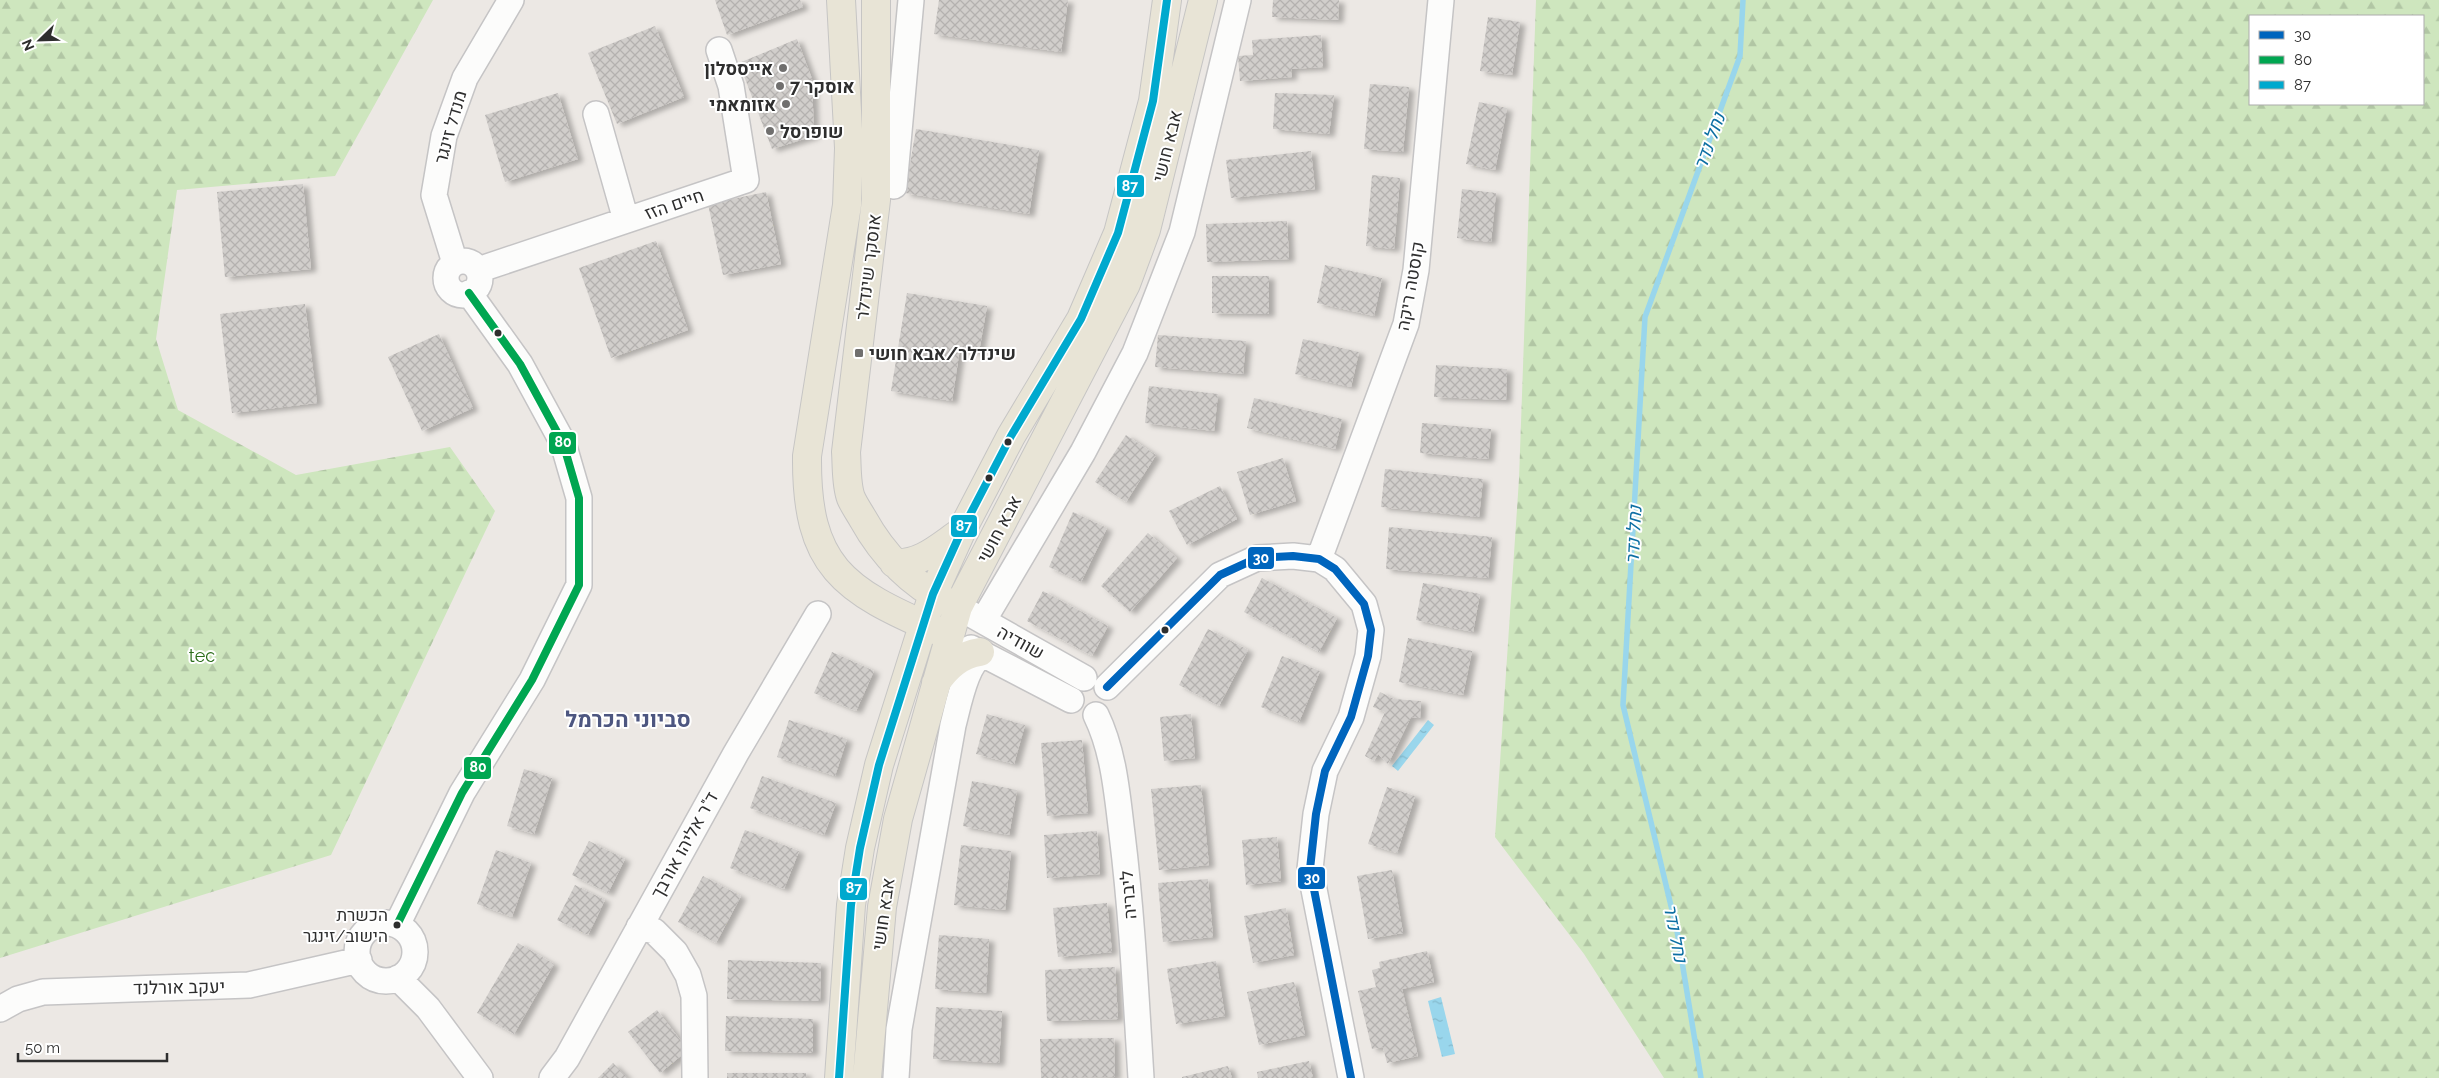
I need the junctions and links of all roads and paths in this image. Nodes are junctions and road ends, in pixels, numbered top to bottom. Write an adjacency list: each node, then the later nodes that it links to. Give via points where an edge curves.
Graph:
1 (511, 0): 13 (street, מנדל זינגר, via 465,78 444,136 434,195)
2 (841, 0): 21 (main road, אוסקר שינדלר, via 849,148 847,205 808,456 807,484 815,530 824,554 836,572)
3 (876, 0): 18 (main road, אוסקר שינדלר, via 876,200 846,452 851,498 881,548)
4 (911, 0): 11 (street)
5 (1167, 0): 16 (main road, אבא חושי, via 1153,101 1118,233 1081,319 1011,436)
6 (1203, 0): 20 (main road, אבא חושי, via 1146,230 1126,284)
7 (1238, 0): 23 (street, אבא חושי, via 1182,232 1135,353 1083,452)
8 (1441, 0): 17 (street, קוסטה ריקה, via 1416,270 1406,324)
9 (719, 50): 12 (street, חיים הזז, via 731,86 746,180)
10 (596, 114): 12 (street)
11 (894, 186)
12 (626, 220): 14 (street, חיים הזז)
13 (455, 263): 14 (street, via 465,261); 15 (street, via 448,271 446,282 458,294)
14 (478, 270): 15 (street, via 479,281)
15 (469, 293): 32 (street, via 520,364 562,442 579,498 579,585 527,687 462,793)
16 (961, 532): 18 (main road, via 924,557 913,562); 19 (main road, אבא חושי)
17 (1319, 559): 28 (street, via 1293,556 1256,558 1220,575); 44 (street, via 1335,569 1364,604 1371,630 1368,656 1351,716 1324,771 1310,869)
18 (894, 563): 19 (main road, אוסקר שינדלר)
19 (932, 594): 20 (main road, אוסקר שינדלר); 24 (main road, אבא חושי)
20 (958, 607): 23 (street, שוודיה); 25 (main road, אבא חושי)
21 (886, 608): 24 (main road, אוסקר שינדלר); 27 (main road, אוסקר שינדלר, via 903,632)
22 (818, 614): 33 (street, ד"ר אליהו אורבך)
23 (983, 621): 28 (street, שוודיה)
24 (922, 624): 25 (main road, אוסקר שינדלר); 27 (main road, אבא חושי)
25 (948, 636): 26 (street, שוודיה); 29 (main road, אבא חושי)
26 (982, 653): 29 (main road, via 953,663); 30 (street, שוודיה); 42 (street, אבא חושי, via 968,675 953,725 899,1029)
27 (909, 666): 40 (main road, אבא חושי, via 879,765 860,848 850,914)
28 (1096, 682): 30 (street, via 1072,689); 31 (street, via 1109,692 1106,709)
29 (935, 684): 41 (main road, אבא חושי, via 903,800 882,907)
30 (1071, 700): 31 (street, שוודיה, via 1077,711)
31 (1096, 715): 43 (street, ליבריה, via 1106,736 1126,867)
32 (397, 925): 34 (street, via 388,923 370,928 359,942); 35 (street, via 405,930 414,946 412,965)
33 (639, 927): 38 (street, ד"ר אליהו אורבך, via 567,1058); 39 (street, via 654,931 675,952 688,975 694,996)
34 (359, 960): 35 (street, via 370,976 389,981); 36 (street, יעקב אורלנד, via 249,985 43,992 18,999)
35 (398, 978): 37 (street, via 428,1008)
36 (0, 1009)
37 (480, 1078)
38 (552, 1078)
39 (696, 1078)
40 (839, 1078)
41 (867, 1078)
42 (896, 1078)
43 (1141, 1078)
44 (1351, 1078)

